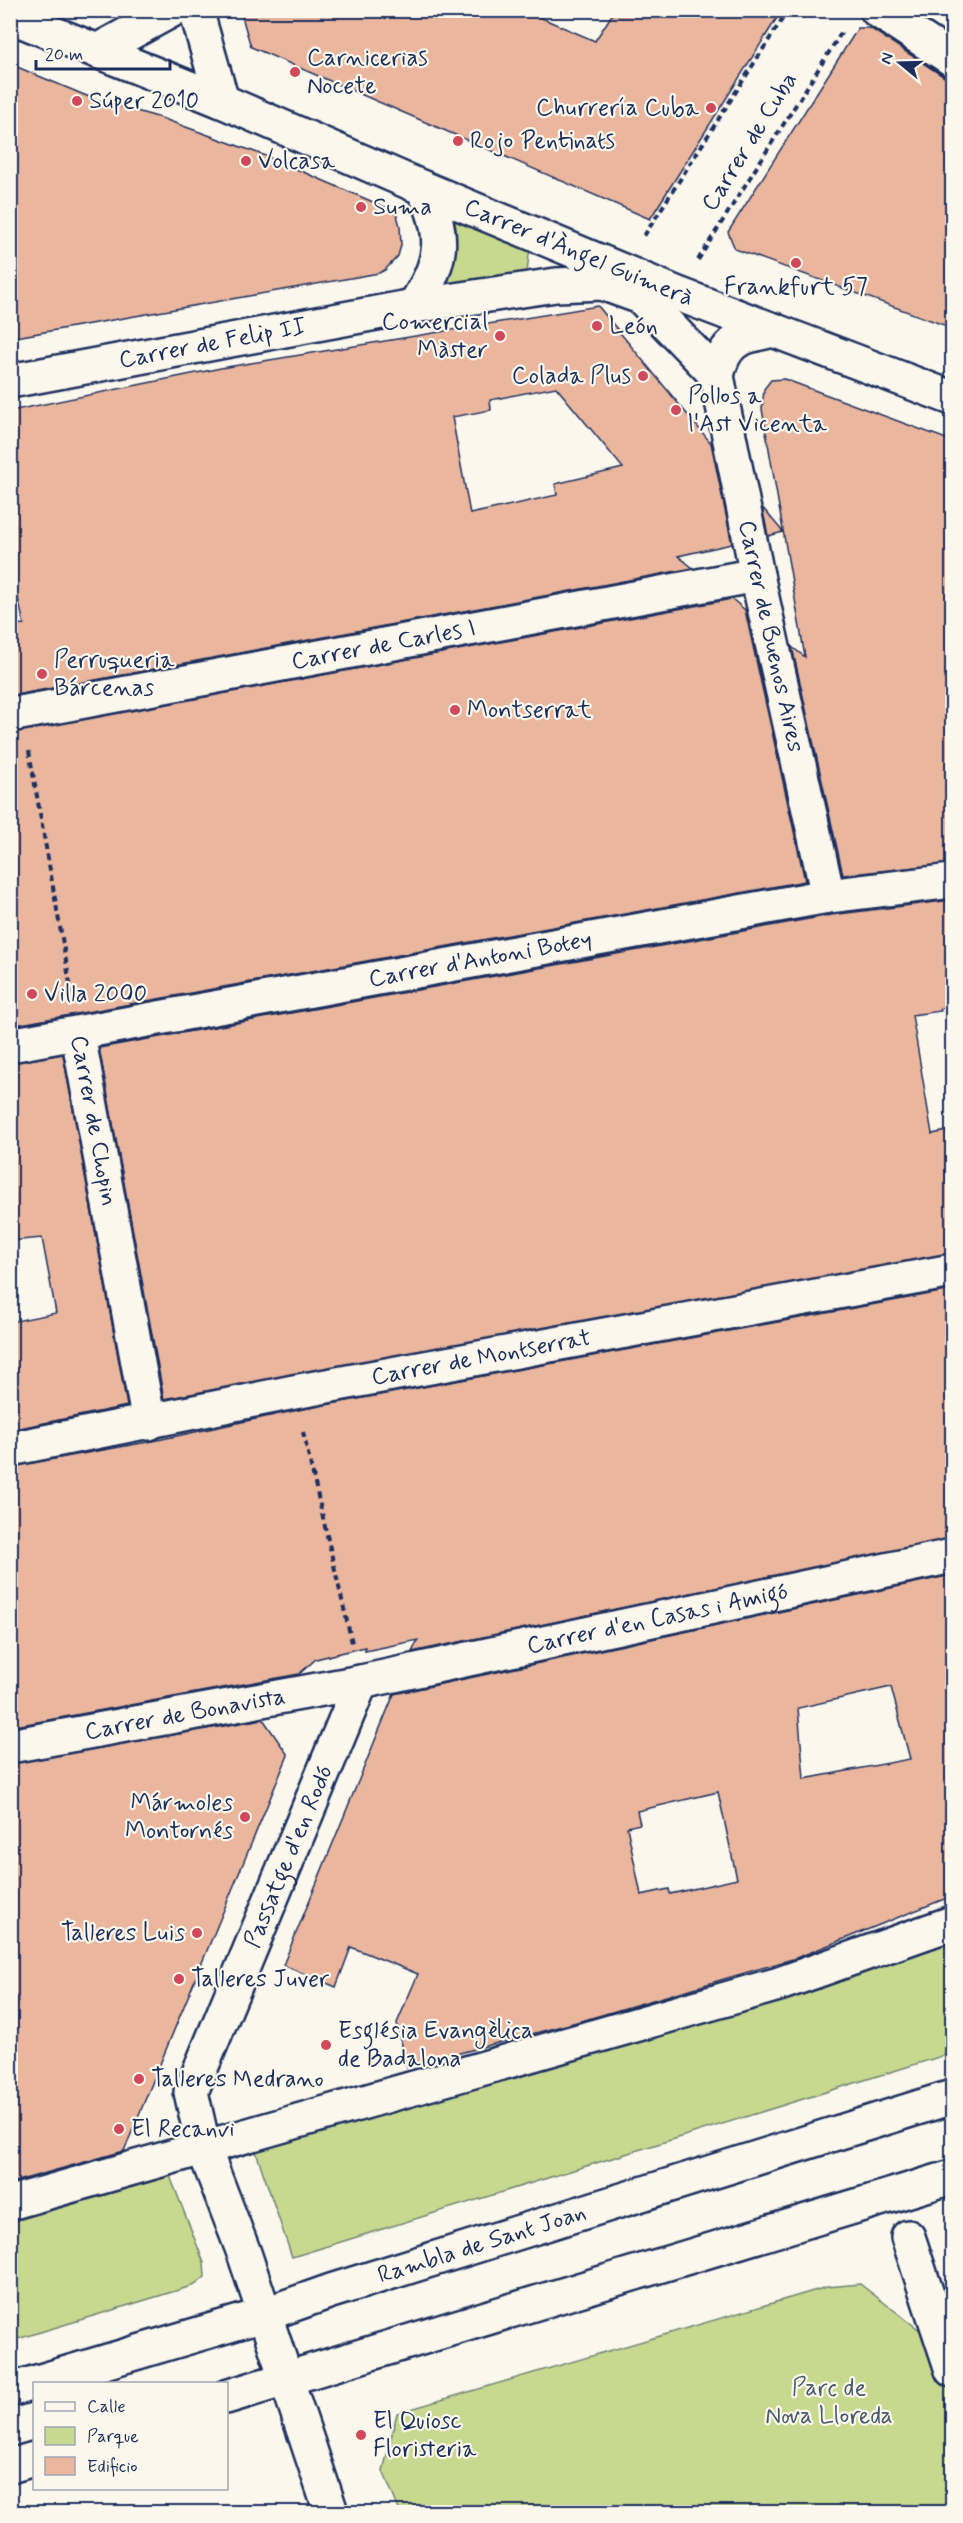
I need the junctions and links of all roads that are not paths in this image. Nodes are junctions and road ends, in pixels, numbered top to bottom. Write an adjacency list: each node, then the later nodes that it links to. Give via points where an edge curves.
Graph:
1 (172, 10): 5 (street)
2 (196, 10): 7 (street)
3 (863, 15): 6 (street)
4 (10, 16): 5 (street, Carrer d'Àngel Guimerà)
5 (97, 51): 7 (street, Carrer d'Àngel Guimerà)
6 (952, 59)
7 (222, 101): 8 (street, Carrer d'Àngel Guimerà)
8 (423, 188): 9 (street, via 435,211 439,252 431,280); 10 (street, Carrer d'Àngel Guimerà)
9 (414, 306): 11 (street, Carrer de Felip II, via 556,285 602,283 641,297); 12 (street, Carrer de Felip II)
10 (774, 330): 11 (street, via 740,337 722,355); 13 (street, Carrer d'Àngel Guimerà)
11 (717, 376): 14 (street, Carrer de Buenos Aires)
12 (10, 381)
13 (952, 398)
14 (757, 575): 15 (street, Carrer de Carles I); 17 (street, Carrer de Buenos Aires)
15 (16, 714)
16 (952, 881): 17 (street, Carrer d'Antoni Botey)
17 (828, 896): 18 (street, Carrer d'Antoni Botey)
18 (78, 1035): 19 (street, Carrer d'Antoni Botey); 21 (street, Carrer de Chopin)
19 (10, 1045)
20 (952, 1271): 21 (street, Carrer de Montserrat, via 294,1392)
21 (149, 1423): 22 (street, Carrer de Montserrat)
22 (10, 1449)
23 (952, 1556): 24 (street, Carrer d'en Casas i Amigó)
24 (362, 1682): 25 (street, Carrer de Bonavista); 28 (street, Passatge d'en Rodó, via 191,2092)
25 (10, 1746)
26 (952, 1923): 28 (street, via 779,1984)
27 (952, 2097): 32 (street, Rambla de Sant Joan)
28 (204, 2149): 30 (street); 32 (street, Passatge d'en Rodó, via 244,2253)
29 (952, 2177): 34 (street)
30 (10, 2203)
31 (908, 2237): 33 (street)
32 (262, 2315): 34 (street, Passatge d'en Rodó); 35 (street, Rambla de Sant Joan)
33 (952, 2370)
34 (285, 2379): 38 (street); 41 (street, Passatge d'en Rodó)
35 (37, 2382)
36 (33, 2383): 37 (street, Rambla de Sant Joan)
37 (10, 2390)
38 (228, 2396)
39 (33, 2459): 40 (street)
40 (10, 2466)
41 (331, 2512)

